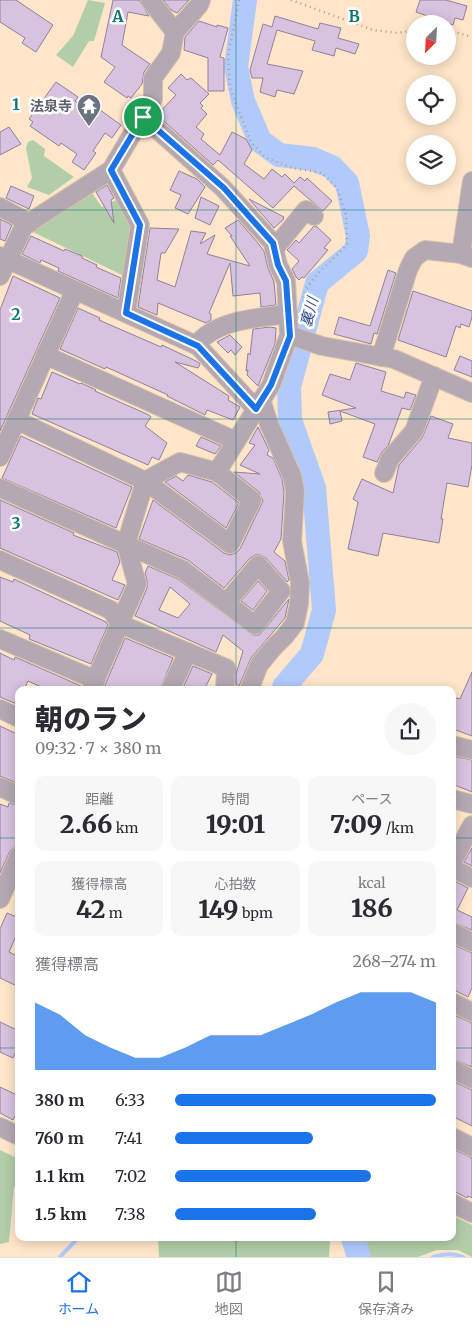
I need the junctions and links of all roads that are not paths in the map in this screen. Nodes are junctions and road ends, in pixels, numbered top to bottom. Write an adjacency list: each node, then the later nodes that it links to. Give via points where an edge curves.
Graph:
1 (150, 0): 3 (street)
2 (201, 0): 3 (street)
3 (174, 32): 4 (street, via 172,53 153,78 153,99)
4 (143, 117): 5 (street); 10 (street, via 224,188 273,243)
5 (111, 170): 9 (street); 16 (street, via 140,225)
6 (472, 181): 11 (street)
7 (0, 207): 9 (street)
8 (314, 216): 10 (street, via 306,210)
9 (30, 223): 12 (street, via 24,226)
10 (274, 249): 15 (street)
11 (467, 256): 20 (street, via 426,250 414,258 403,282)
12 (4, 257): 13 (street); 14 (street)
13 (0, 276)
14 (75, 290): 16 (street); 19 (street)
15 (294, 310): 17 (street); 18 (street, via 222,326)
16 (126, 313): 18 (street)
17 (290, 336): 20 (street, via 322,346); 23 (street, via 271,385)
18 (196, 345): 23 (street)
19 (46, 355): 24 (street); 25 (street)
20 (381, 357): 21 (street, via 394,359)
21 (434, 376): 22 (street); 28 (street, via 414,431 390,459)
22 (472, 393)
23 (259, 405): 25 (street); 40 (street, via 296,491 292,541 300,583 295,623 259,665)
24 (16, 420): 26 (street); 29 (street)
25 (236, 441): 27 (street)
26 (0, 457)
27 (217, 472): 29 (street, via 180,462); 29 (street, via 252,500 230,544)
28 (384, 473)
29 (145, 481): 31 (street)
30 (0, 488): 31 (street)
31 (126, 544): 33 (street, via 183,570); 34 (street, via 137,584)
32 (0, 560): 34 (street, via 111,610)
33 (226, 603)
34 (120, 624): 36 (street); 37 (street)
35 (0, 639): 37 (street)
36 (188, 652): 38 (street); 39 (street, via 226,668)
37 (93, 685)
38 (172, 686)
39 (225, 686)
40 (251, 686)
41 (0, 709): 42 (street)
42 (15, 716)
43 (456, 746): 44 (street)
44 (472, 750)
45 (0, 787): 46 (street)
46 (15, 794)
47 (456, 800): 48 (street)
48 (472, 804)
49 (472, 825): 50 (street)
50 (456, 855)
51 (456, 861): 53 (street)
52 (11, 863): 54 (street)
53 (472, 878)
54 (0, 899)
55 (456, 934): 56 (street)
56 (472, 942)
57 (456, 1004): 58 (street)
58 (472, 1012)
59 (456, 1071): 60 (street)
60 (472, 1079)
61 (0, 1127): 62 (street)
62 (15, 1134)
63 (456, 1139): 64 (street)
64 (472, 1147)
65 (456, 1205): 66 (street)
66 (472, 1213)

